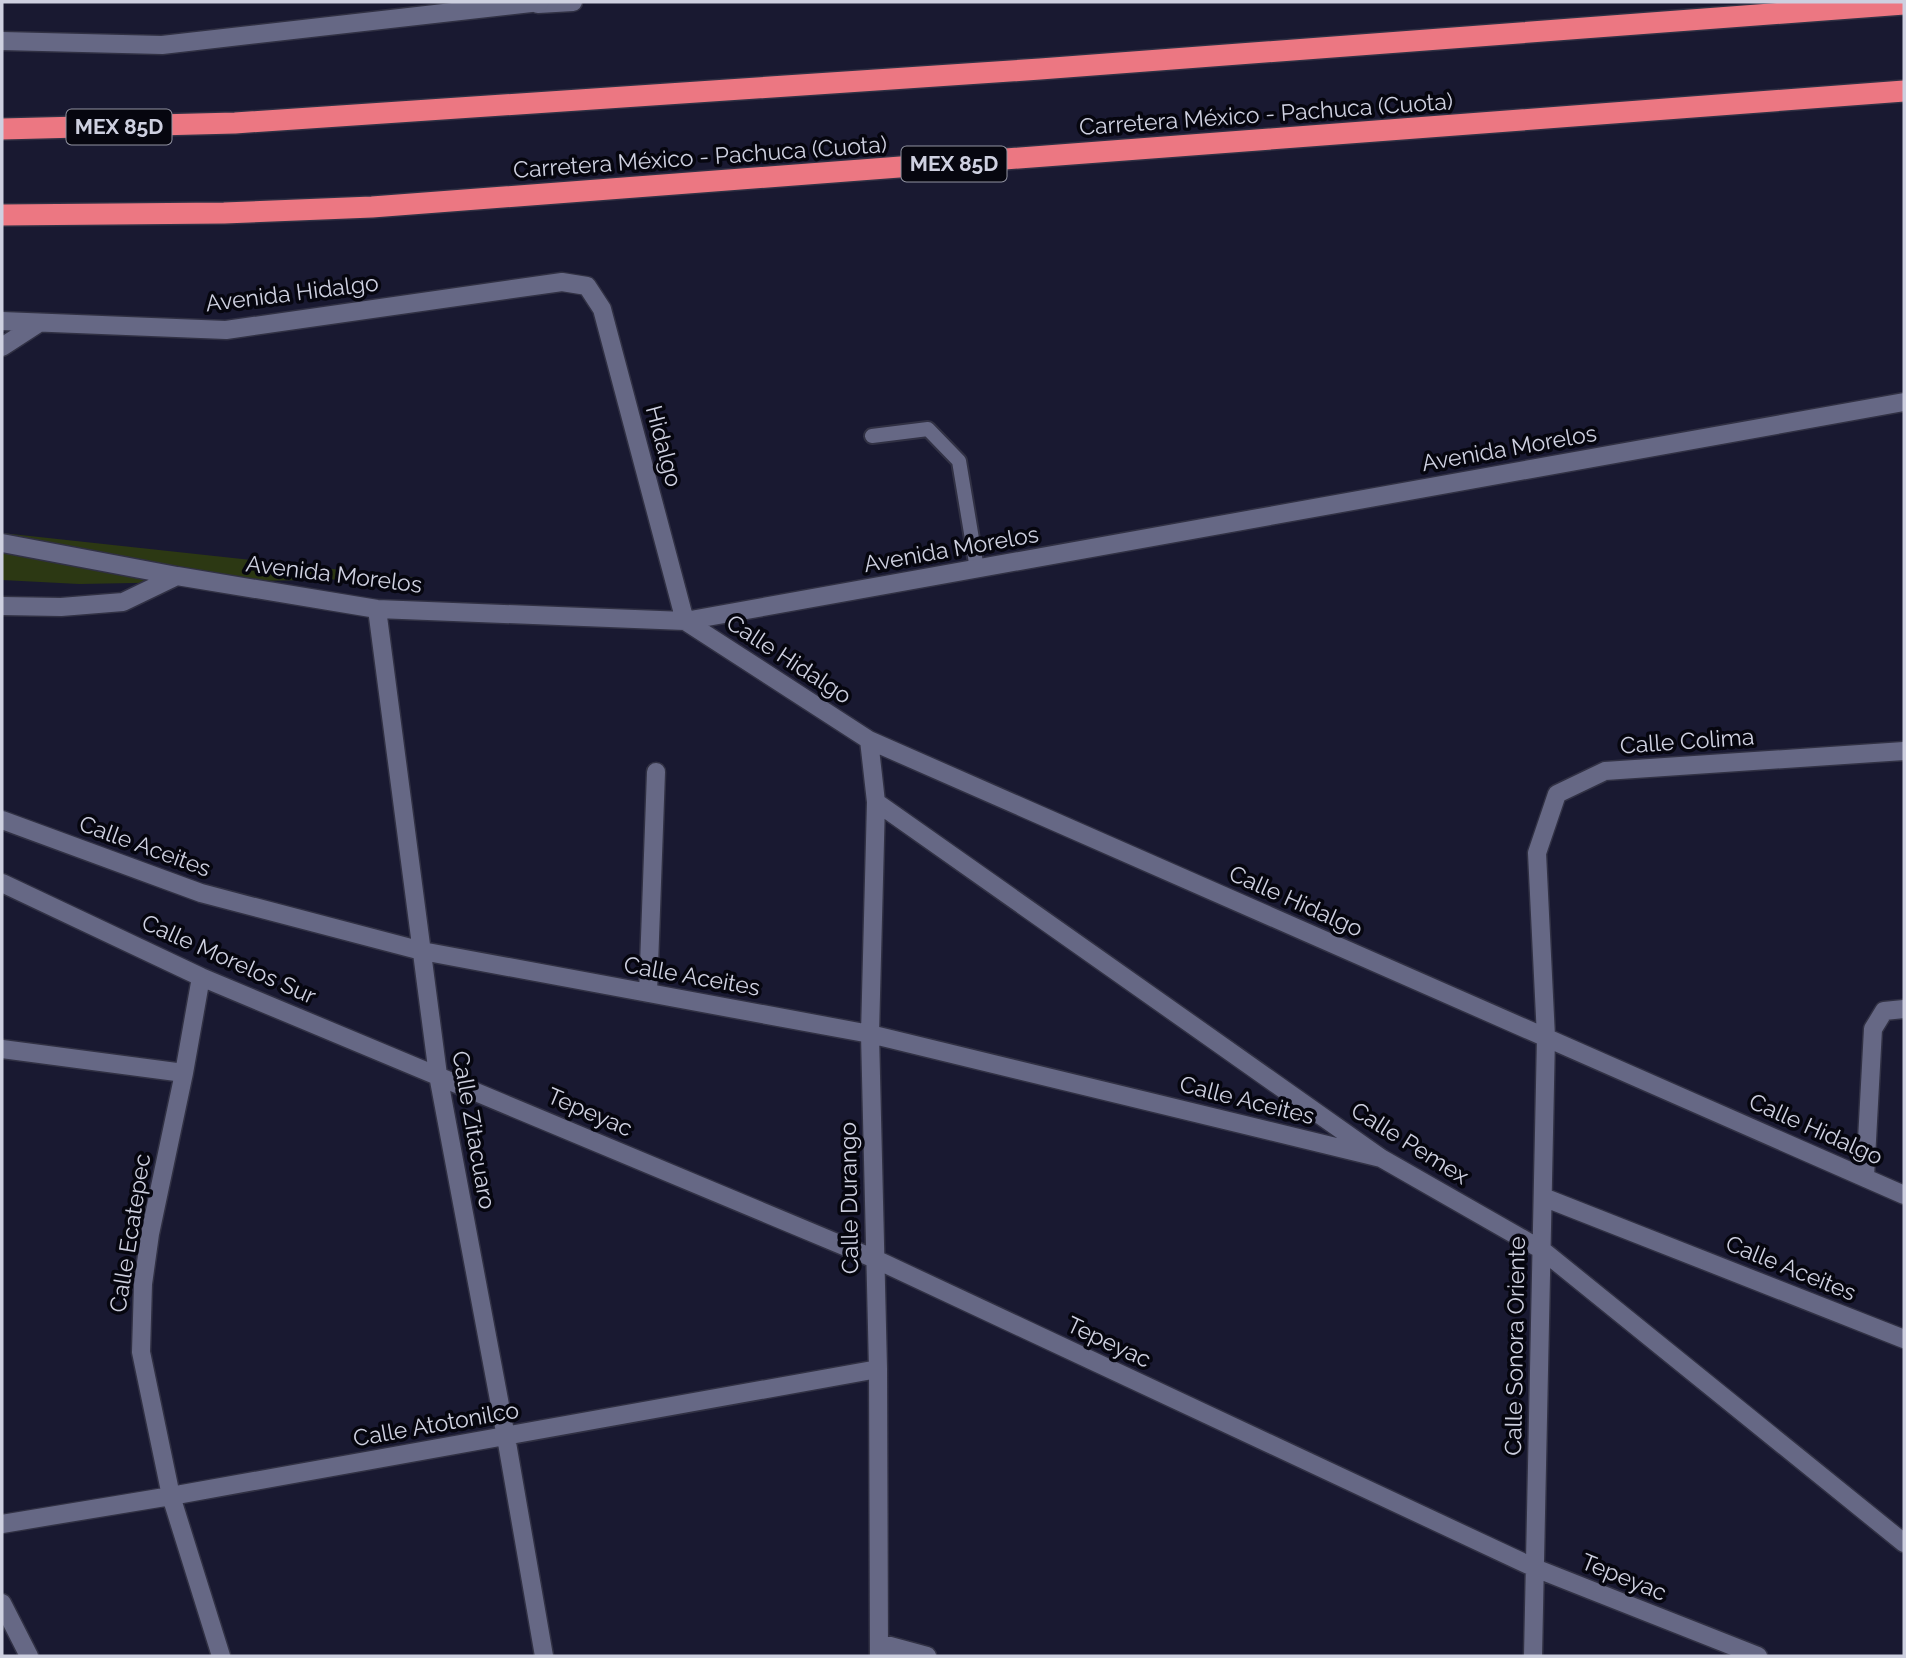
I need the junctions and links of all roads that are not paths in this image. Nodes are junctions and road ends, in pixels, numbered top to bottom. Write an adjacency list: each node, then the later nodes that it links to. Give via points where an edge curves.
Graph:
1 (573, 2): 2 (street)
2 (539, 3): 4 (street)
3 (1904, 4): 7 (highway, MEX 85D, via 263,122)
4 (450, 7): 5 (street, via 162,45)
5 (2, 41)
6 (1904, 91): 8 (highway, Carretera México - Pachuca (Cuota) / MEX 85D, via 372,207)
7 (2, 129)
8 (2, 215)
9 (587, 286): 11 (street, Avenida Hidalgo, via 562,282 226,330); 20 (street, Hidalgo, via 602,309)
10 (2, 321): 11 (street, Avenida Hidalgo)
11 (39, 323): 12 (street)
12 (2, 347)
13 (1904, 402): 16 (street, Avenida Morelos)
14 (872, 436): 16 (lane, via 928,429 959,461)
15 (2, 543): 17 (street, Avenida Morelos)
16 (977, 569): 20 (street, Avenida Morelos)
17 (177, 576): 18 (street, via 123,602); 19 (street, Avenida Morelos)
18 (2, 606)
19 (377, 609): 20 (street, Avenida Morelos); 27 (street, Calle Zitacuaro)
20 (685, 621): 21 (street, Calle Hidalgo)
21 (869, 740): 24 (street, Calle Durango); 32 (street, Calle Hidalgo)
22 (1904, 751): 32 (street, Calle Colima, via 1605,771 1557,794 1537,853)
23 (656, 772): 29 (street)
24 (876, 802): 31 (street, Calle Durango); 36 (street, Calle Pemex)
25 (2, 820): 27 (street, Calle Aceites, via 201,893)
26 (2, 883): 28 (street, Calle Morelos Sur)
27 (422, 951): 29 (street, Calle Aceites); 35 (street, Calle Zitacuaro)
28 (201, 977): 34 (street, Calle Ecatepec); 35 (street, Calle Morelos Sur)
29 (648, 993): 31 (street, Calle Aceites)
30 (1904, 1009): 37 (street, via 1884,1011 1873,1029)
31 (870, 1034): 36 (street, Calle Aceites); 41 (street, Calle Durango)
32 (1546, 1037): 37 (street, Calle Hidalgo); 39 (street, Calle Sonora Oriente)
33 (2, 1049): 34 (street)
34 (184, 1073): 45 (street, Calle Ecatepec, via 150,1234 141,1322 141,1352)
35 (438, 1075): 41 (street, Tepeyac); 44 (street, Calle Zitacuaro)
36 (1381, 1158): 40 (street, Calle Pemex)
37 (1865, 1177): 38 (street, Calle Hidalgo)
38 (1904, 1195)
39 (1543, 1197): 40 (street, Calle Sonora Oriente); 42 (street, Calle Aceites)
40 (1542, 1250): 47 (street, Calle Pemex); 48 (street, Calle Sonora Oriente)
41 (875, 1259): 43 (street, Calle Durango); 48 (street, Tepeyac)
42 (1904, 1339)
43 (878, 1369): 44 (street, Calle Atotonilco); 50 (street, Calle Durango)
44 (506, 1437): 45 (street, Calle Atotonilco); 53 (street, Calle Zitacuaro)
45 (171, 1496): 46 (street, Calle Atotonilco); 52 (street, Calle Ecatepec)
46 (2, 1524)
47 (1904, 1543)
48 (1535, 1568): 55 (street, Calle Sonora Oriente); 56 (street, Tepeyac)
49 (2, 1603): 51 (street)
50 (879, 1650): 54 (street)
51 (29, 1656)
52 (221, 1656)
53 (544, 1656)
54 (927, 1656)
55 (1533, 1656)
56 (1758, 1656)

